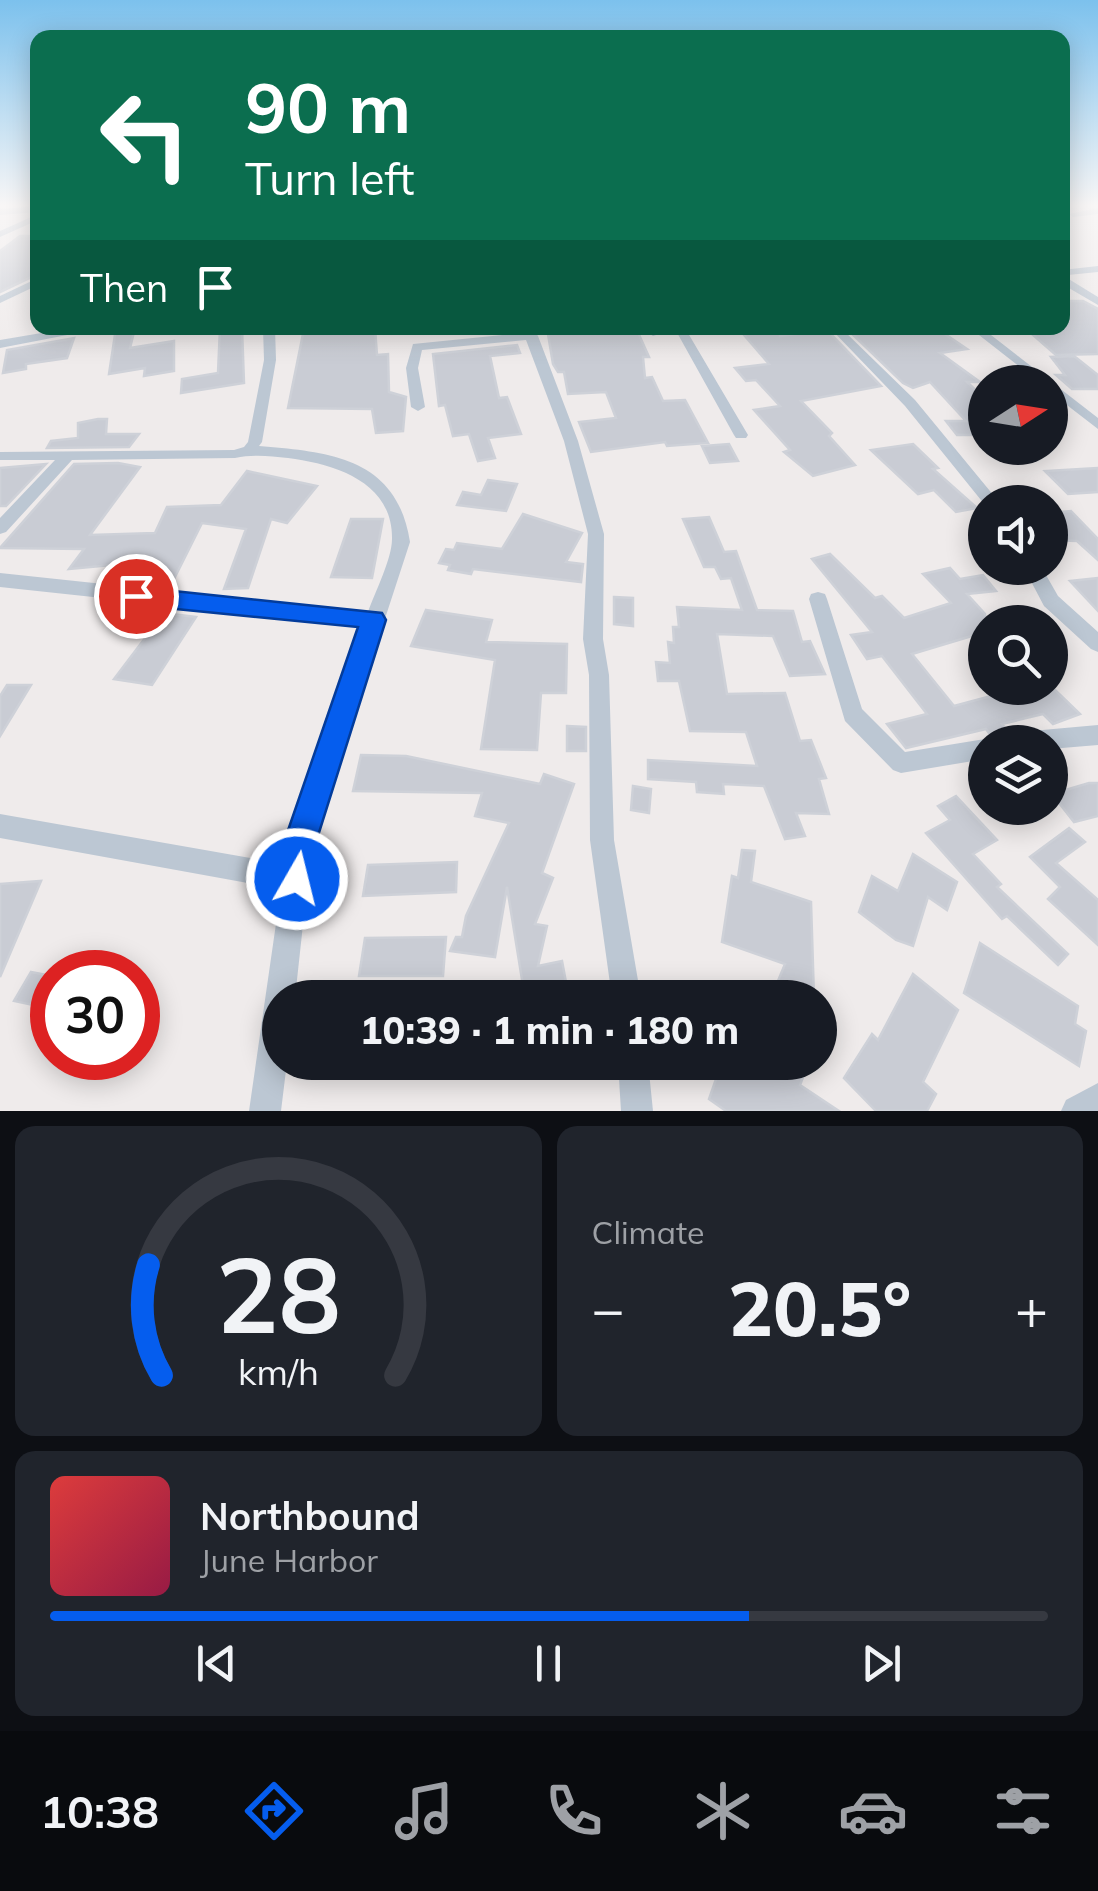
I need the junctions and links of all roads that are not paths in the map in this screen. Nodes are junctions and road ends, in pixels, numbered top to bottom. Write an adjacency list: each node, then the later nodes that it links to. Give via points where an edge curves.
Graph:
1 (1098, 269): 2 (street)
2 (1070, 272)
3 (1070, 283): 6 (street)
4 (30, 285): 5 (street)
5 (0, 300)
6 (1098, 302)
7 (50, 335): 14 (street)
8 (269, 335): 20 (street, via 270,360)
9 (508, 335): 17 (street, via 418,347 412,368)
10 (531, 335): 36 (street, via 596,534 593,640 602,840)
11 (684, 335): 19 (street)
12 (842, 335): 23 (street, via 910,403)
13 (984, 335): 15 (street)
14 (0, 344)
15 (1024, 365)
16 (1068, 400): 18 (street)
17 (418, 407)
18 (1098, 426)
19 (741, 435)
20 (249, 450): 22 (street); 28 (street, via 322,460 370,476 391,495 401,542)
21 (0, 456): 22 (street)
22 (68, 456): 24 (street)
23 (977, 485)
24 (0, 528)
25 (0, 580): 28 (street)
26 (1042, 585): 29 (street)
27 (818, 599): 32 (street, via 852,714 901,763)
28 (373, 620): 34 (street, via 300,842)
29 (1098, 644)
30 (1097, 733): 31 (street)
31 (1068, 736)
32 (968, 752)
33 (0, 826): 34 (street)
34 (297, 879): 35 (street)
35 (283, 980)
36 (624, 980)
37 (269, 1080): 40 (street)
38 (635, 1080): 41 (street)
39 (1098, 1098): 42 (street)
40 (265, 1111)
41 (638, 1111)
42 (1077, 1111)

